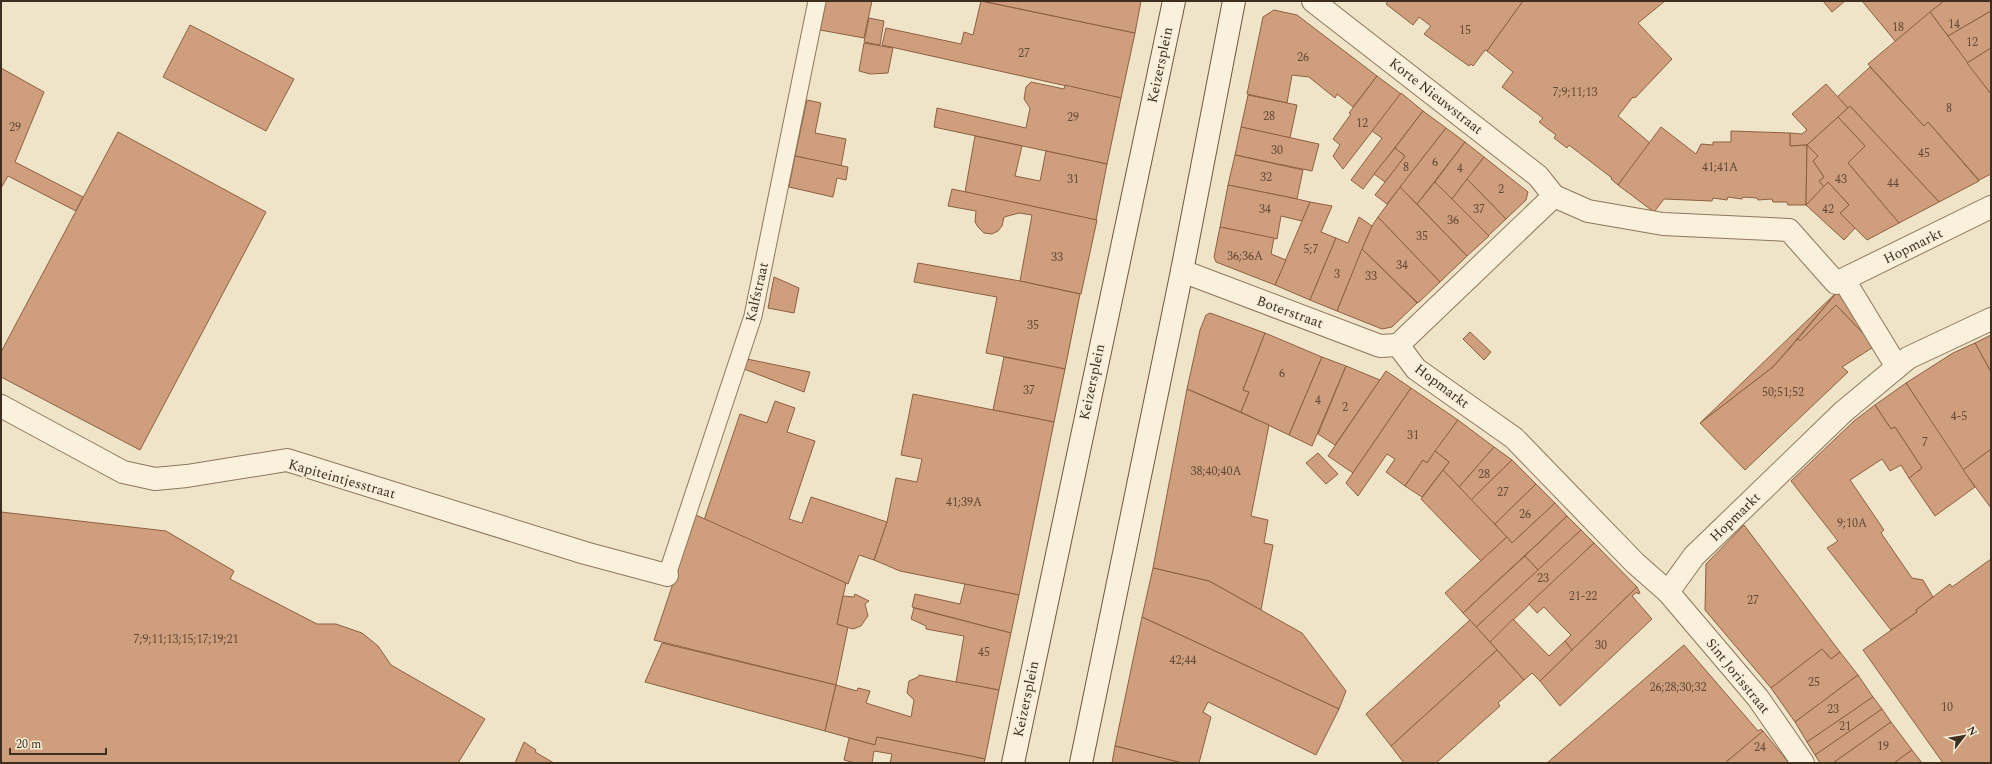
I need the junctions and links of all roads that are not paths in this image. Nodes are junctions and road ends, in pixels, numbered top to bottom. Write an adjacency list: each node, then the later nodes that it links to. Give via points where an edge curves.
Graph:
1 (817, 1): 13 (lane, Kalfstraat, via 753,316)
2 (1174, 1): 15 (street, Keizersplein)
3 (1234, 1): 7 (street)
4 (1313, 1): 5 (street, Korte Nieuwstraat, via 1538,176)
5 (1554, 196): 8 (street, via 1588,211 1663,224 1789,230 1836,284); 10 (street)
6 (1991, 207): 8 (street, Hopmarkt)
7 (1182, 271): 10 (street, Boterstraat, via 1380,346); 16 (street)
8 (1844, 280): 11 (street)
9 (1991, 319): 11 (street, Hopmarkt, via 1908,358)
10 (1398, 345): 14 (street, Hopmarkt, via 1416,369 1514,438 1635,564)
11 (1897, 367): 14 (street, Hopmarkt, via 1843,412 1694,556)
12 (1, 406): 13 (street, Kapiteintjesstraat, via 123,472 155,479 288,460 585,553)
13 (667, 575)
14 (1668, 592): 17 (street, Sint Jorisstraat, via 1758,698)
15 (1013, 763)
16 (1081, 763)
17 (1803, 763)

